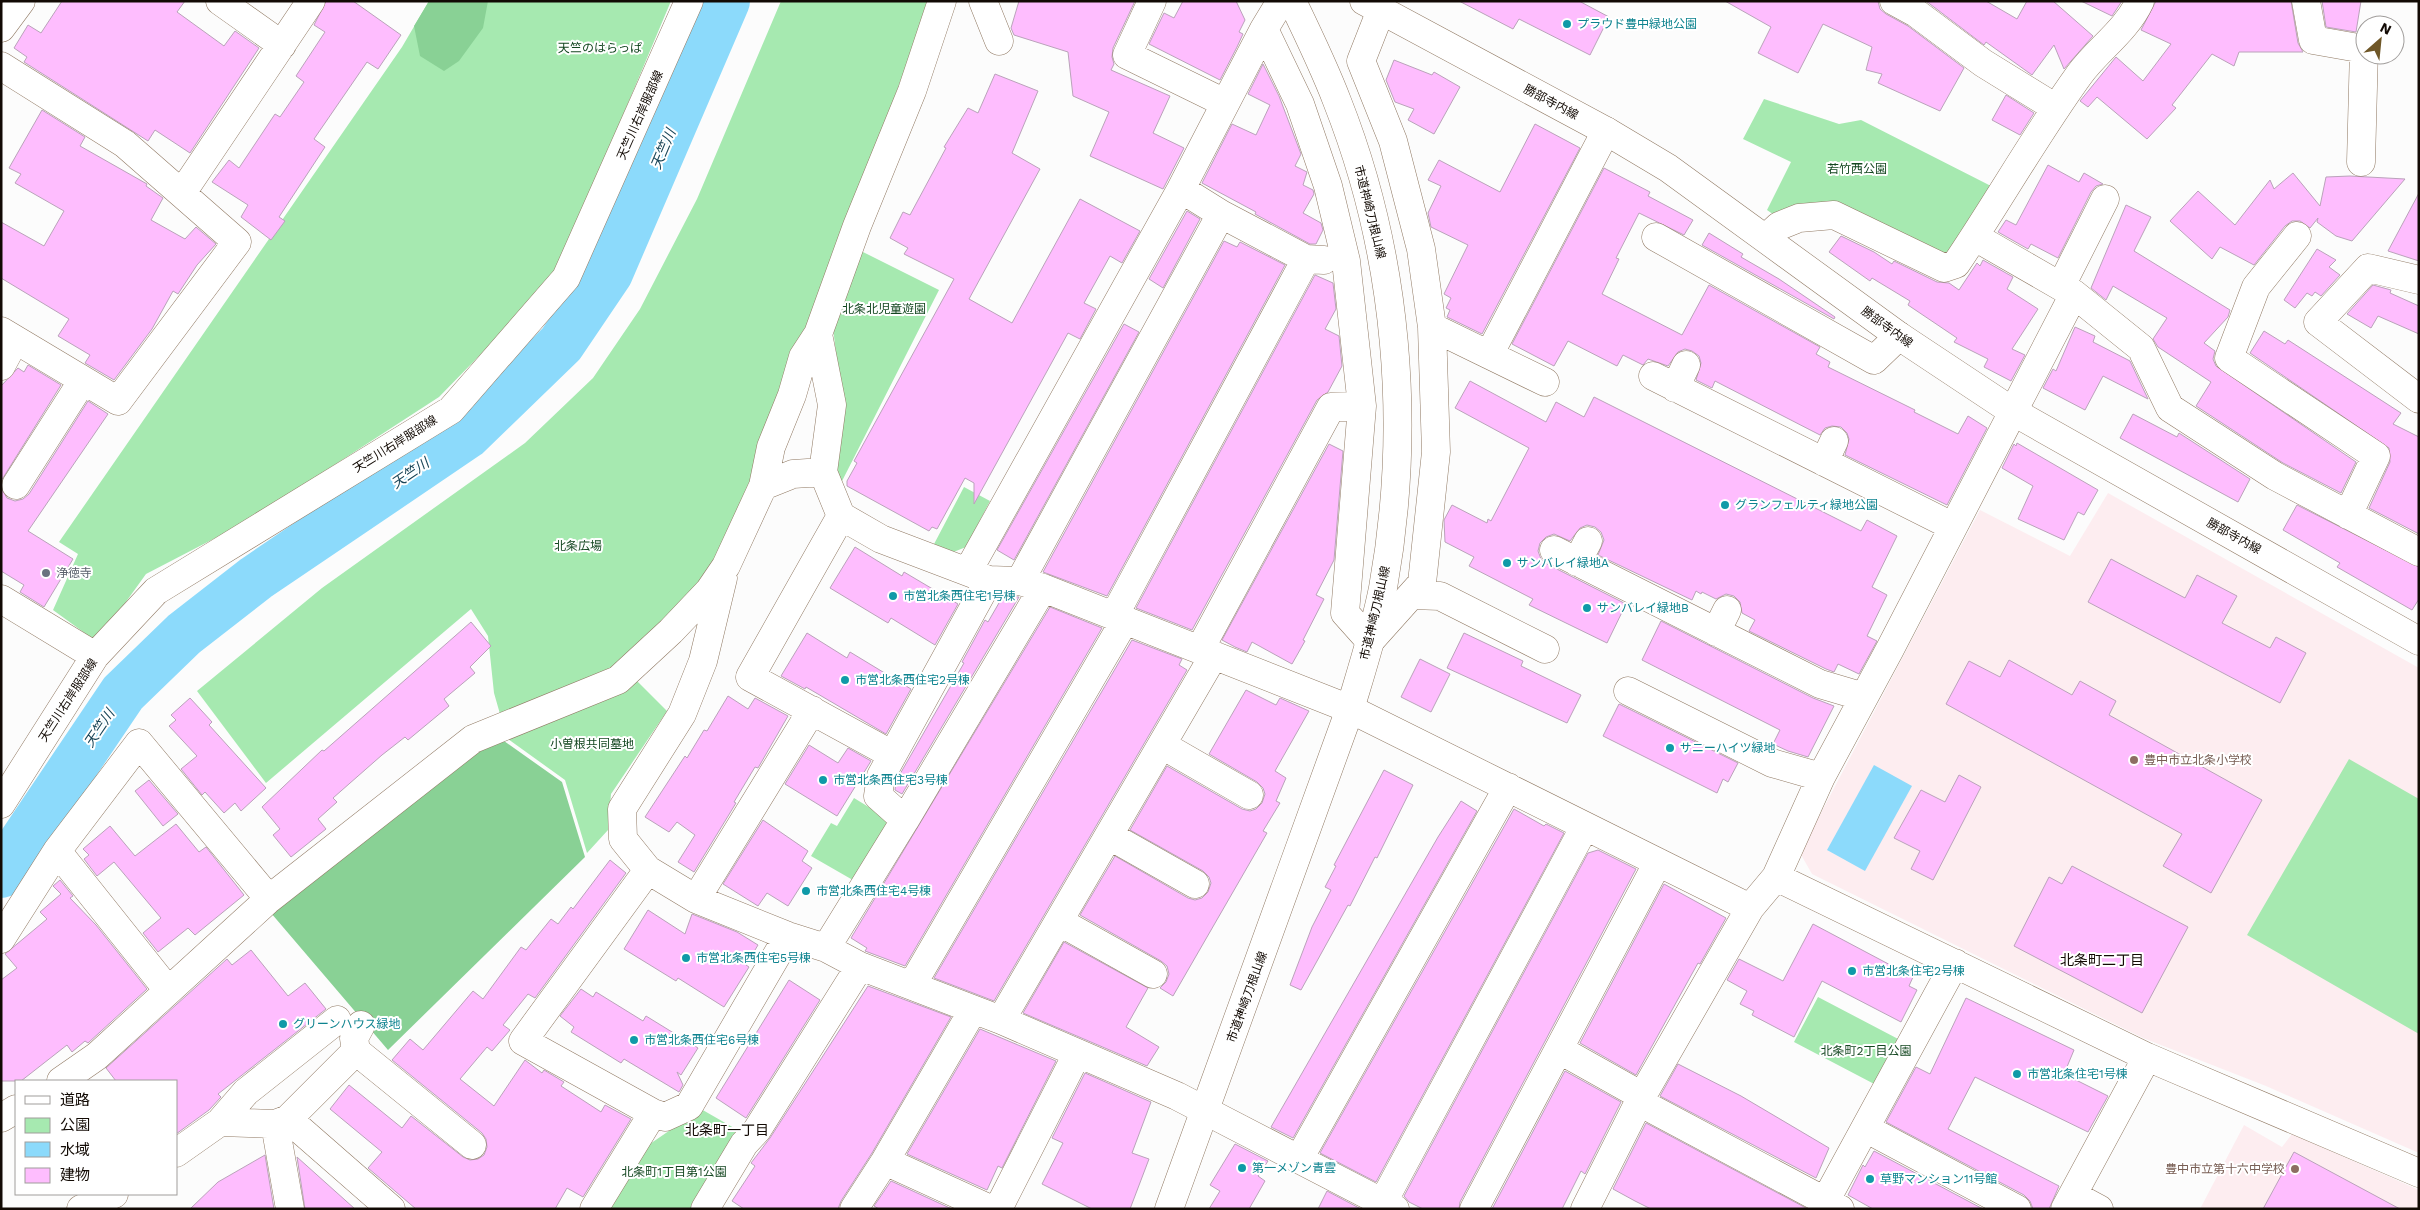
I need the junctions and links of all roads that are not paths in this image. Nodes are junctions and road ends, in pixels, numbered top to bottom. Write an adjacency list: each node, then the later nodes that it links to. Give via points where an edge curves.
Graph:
1 (20, 1): 14 (street)
2 (220, 1): 17 (street)
3 (311, 1): 17 (street)
4 (689, 1): 65 (street, 天竺川右岸服部線, via 566,278 451,410 156,591)
5 (942, 1): 36 (street, via 912,91 857,226)
6 (983, 1): 16 (street)
7 (1152, 1): 19 (street, via 1127,55)
8 (1281, 1): 15 (street)
9 (1292, 1): 61 (street, 市道神崎刀根山線, via 1338,103 1360,169 1384,266 1393,332 1397,439 1395,492 1389,548)
10 (1894, 1): 20 (street, via 1916,13 1983,63)
11 (2140, 1): 20 (street, via 2134,14 2081,72)
12 (2306, 1): 22 (street, via 2313,40 2364,49)
13 (1373, 6): 21 (street, 勝部寺内線); 35 (street, via 1361,61 1393,142 1421,249)
14 (1, 28)
15 (1264, 29): 19 (street); 32 (street, via 1300,104 1328,186)
16 (999, 41)
17 (282, 45): 24 (street)
18 (1, 66): 24 (street, via 125,144)
19 (1225, 103): 23 (street)
20 (2056, 108): 29 (street)
21 (1606, 131): 30 (street, 勝部寺内線, via 1668,168); 39 (street)
22 (2361, 162)
23 (1181, 189): 26 (street); 56 (street)
24 (182, 193): 42 (street, via 238,242 118,401)
25 (2106, 199): 34 (street)
26 (1221, 214): 31 (street); 57 (street)
27 (2297, 236): 50 (street, via 2256,287 2229,358 2376,456)
28 (1656, 237): 38 (street, via 1874,360)
29 (1975, 237): 30 (street, via 1956,264 1944,268 1834,215 1799,218 1780,226); 34 (street)
30 (1766, 238): 38 (street, 勝部寺内線)
31 (1306, 258): 32 (street); 60 (street)
32 (1346, 261): 45 (street)
33 (2419, 280): 44 (street, via 2368,268 2318,322)
34 (2067, 290): 46 (street); 50 (street, via 2141,348 2170,408 2275,476)
35 (1432, 327): 39 (street); 58 (street, via 1436,452 1422,583)
36 (818, 334): 47 (street, via 832,404); 49 (street, via 803,357 771,447)
37 (8, 336): 40 (street); 42 (street)
38 (1899, 336): 46 (street, 勝部寺内線)
39 (1490, 353): 43 (street)
40 (1, 366)
41 (1672, 376): 52 (street, via 1829,452)
42 (83, 380): 48 (street)
43 (1545, 382)
44 (2419, 399)
45 (1362, 406): 61 (street, via 1345,613); 64 (street, via 1331,407)
46 (2012, 411): 52 (street); 62 (street, 勝部寺内線)
47 (823, 472): 49 (street, via 793,474); 51 (street)
48 (16, 485)
49 (763, 486): 55 (street)
50 (2348, 515): 54 (street)
51 (841, 516): 56 (street, via 881,539); 69 (street, via 750,677)
52 (1952, 526): 67 (street)
53 (1573, 551): 67 (street, via 1721,621 1820,684)
54 (2419, 552)
55 (726, 566): 81 (street, via 703,662 682,714 622,809 623,839); 85 (street, via 672,631 618,680 473,739)
56 (979, 575): 57 (street); 71 (street)
57 (1031, 584): 60 (street); 76 (street)
58 (1412, 595): 61 (street); 63 (street, via 1440,596)
59 (1, 599): 65 (street)
60 (1120, 618): 64 (street); 94 (street)
61 (1370, 641): 68 (street, 市道神崎刀根山線)
62 (2419, 641)
63 (1545, 649)
64 (1207, 652): 68 (street); 70 (street)
65 (96, 656): 75 (street, 天竺川右岸服部線)
66 (1628, 692): 72 (street, via 1772,763)
67 (1864, 697): 72 (street)
68 (1350, 708): 73 (street); 106 (street, 市道神崎刀根山線)
69 (812, 710): 71 (street); 84 (street)
70 (1162, 746): 74 (street); 78 (street)
71 (891, 754): 76 (street, via 880,776 878,796)
72 (1821, 777): 82 (street)
73 (1508, 787): 77 (street); 113 (street)
74 (1249, 795)
75 (1, 804)
76 (905, 820): 90 (street)
77 (1585, 826): 80 (street); 118 (street)
78 (1110, 836): 83 (street); 87 (street)
79 (57, 851): 85 (street, via 139,743); 89 (street); 95 (street)
80 (1658, 862): 86 (street); 99 (street)
81 (648, 870): 84 (street); 105 (street, via 523,1041)
82 (1776, 877): 86 (street); 91 (street)
83 (1196, 884)
84 (696, 898): 88 (street)
85 (269, 899): 95 (street)
86 (1750, 908): 103 (street)
87 (1060, 922): 93 (street); 97 (street)
88 (788, 936): 90 (street); 105 (street, via 689,1106 665,1117)
89 (1, 939)
90 (826, 948): 92 (street)
91 (1955, 963): 101 (street); 110 (street)
92 (860, 966): 94 (street); 125 (street)
93 (1153, 974)
94 (912, 985): 96 (street)
95 (167, 989): 102 (street, via 97,1056)
96 (974, 1010): 97 (street); 114 (street)
97 (1001, 1020): 100 (street)
98 (351, 1032): 108 (street); 109 (street, via 246,1092); 111 (street)
99 (1560, 1050): 103 (street); 130 (street)
100 (1077, 1054): 106 (street, via 1177,1096); 128 (street)
101 (2147, 1057): 115 (street); 117 (street)
102 (62, 1080)
103 (1640, 1099): 119 (street); 120 (street)
104 (15, 1110): 107 (street)
105 (653, 1113): 124 (street)
106 (1206, 1113): 113 (street); 129 (street, 市道神崎刀根山線)
107 (1, 1118)
108 (282, 1121): 109 (street); 122 (street); 123 (street)
109 (220, 1122): 112 (street)
110 (1865, 1128): 119 (street); 131 (street)
111 (472, 1145)
112 (178, 1152)
113 (1299, 1159): 118 (street)
114 (885, 1161): 126 (street); 127 (street)
115 (2419, 1173)
116 (112, 1195): 121 (street)
117 (2069, 1202): 132 (street)
118 (1389, 1206)
119 (1829, 1206)
120 (1591, 1207)
121 (82, 1209)
122 (289, 1209)
123 (392, 1209)
124 (594, 1209)
125 (705, 1209)
126 (854, 1209)
127 (990, 1209)
128 (998, 1209)
129 (1169, 1209)
130 (1474, 1209)
131 (2017, 1209)
132 (2099, 1209)

